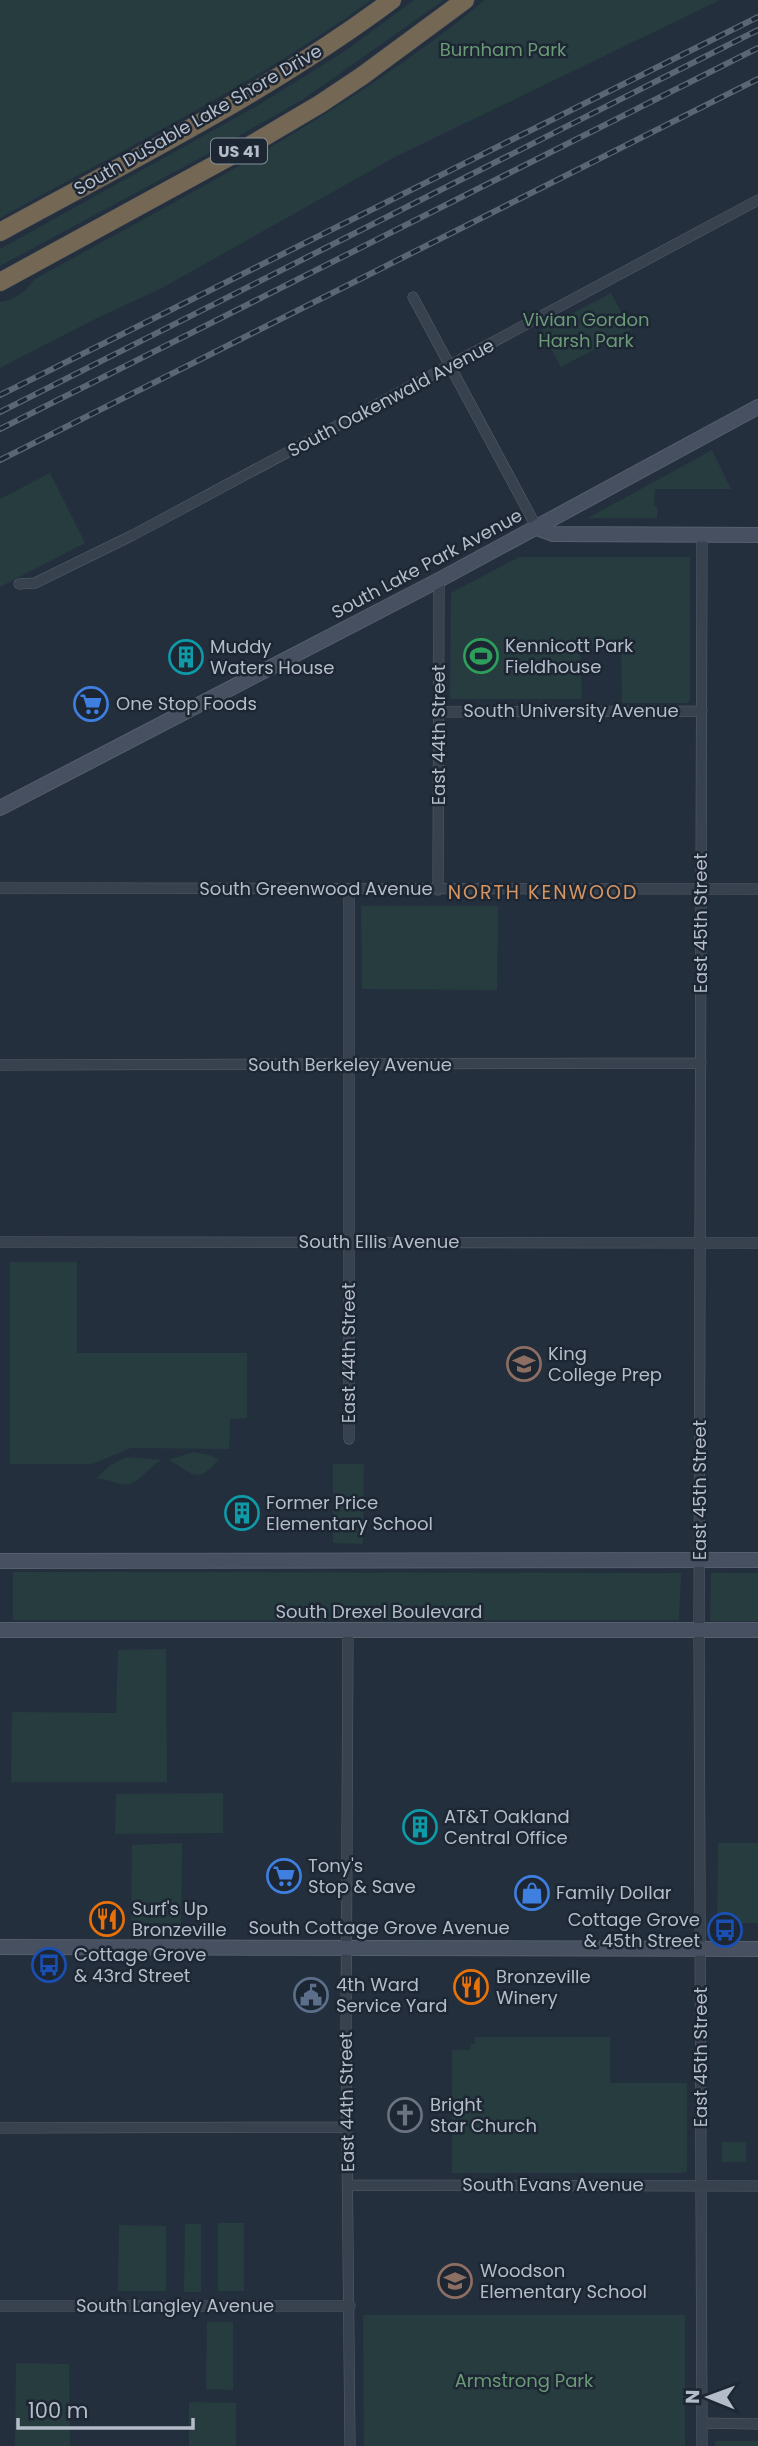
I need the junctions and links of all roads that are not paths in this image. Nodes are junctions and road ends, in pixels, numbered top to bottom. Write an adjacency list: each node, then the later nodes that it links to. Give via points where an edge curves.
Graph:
1 (392, 0): 4 (highway, South DuSable Lake Shore Drive / US 41, via 250,94)
2 (465, 0): 5 (highway, US 41, via 320,104)
3 (758, 200): 7 (street, South Oakenwald Avenue)
4 (0, 232)
5 (0, 282)
6 (413, 297): 7 (street)
7 (450, 366): 9 (street); 13 (street, South Oakenwald Avenue, via 132,535 35,583)
8 (758, 407): 9 (street, South Lake Park Avenue)
9 (537, 528): 10 (street, via 554,534); 12 (street, South Lake Park Avenue)
10 (702, 535): 11 (street); 14 (street, East 45th Street)
11 (758, 535)
12 (439, 580): 15 (street, East 44th Street); 16 (street, South Lake Park Avenue)
13 (19, 584)
14 (702, 711): 15 (street, South University Avenue); 18 (street, East 45th Street)
15 (440, 712): 21 (street, East 44th Street)
16 (0, 808)
17 (0, 888): 20 (street, South Greenwood Avenue)
18 (701, 888): 19 (street, South Greenwood Avenue); 21 (street, South Greenwood Avenue); 22 (street, East 45th Street)
19 (758, 889)
20 (349, 890): 21 (street, South Greenwood Avenue); 24 (street, East 44th Street)
21 (438, 890)
22 (701, 1063): 24 (street, South Berkeley Avenue); 27 (street, East 45th Street)
23 (0, 1065): 24 (street, South Berkeley Avenue)
24 (349, 1065): 26 (street, East 44th Street)
25 (0, 1242): 26 (street, South Ellis Avenue)
26 (349, 1242): 27 (street, South Ellis Avenue); 29 (street, East 44th Street)
27 (700, 1242): 28 (street, South Ellis Avenue); 30 (street, East 45th Street)
28 (758, 1242)
29 (349, 1439)
30 (699, 1560): 31 (street); 32 (street); 34 (street, East 45th Street)
31 (758, 1560)
32 (0, 1561)
33 (0, 1630): 36 (street, South Drexel Boulevard)
34 (699, 1630): 35 (street, South Drexel Boulevard); 36 (street, South Drexel Boulevard); 39 (street, East 45th Street)
35 (758, 1630)
36 (348, 1632): 38 (street, East 44th Street)
37 (0, 1947): 38 (street, South Cottage Grove Avenue)
38 (346, 1947): 39 (street, South Cottage Grove Avenue); 41 (street, East 44th Street)
39 (701, 1948): 40 (street, South Cottage Grove Avenue); 44 (street, East 45th Street)
40 (758, 1949)
41 (347, 2127): 42 (street); 43 (street, East 44th Street)
42 (0, 2128)
43 (348, 2185): 44 (street, South Evans Avenue); 47 (street, East 44th Street)
44 (701, 2186): 45 (street, South Evans Avenue); 48 (street, East 45th Street)
45 (758, 2186)
46 (0, 2306): 47 (street, South Langley Avenue)
47 (350, 2306): 50 (street, East 44th Street)
48 (702, 2423): 49 (street); 51 (street, East 45th Street)
49 (758, 2424)
50 (351, 2446)
51 (702, 2446)

